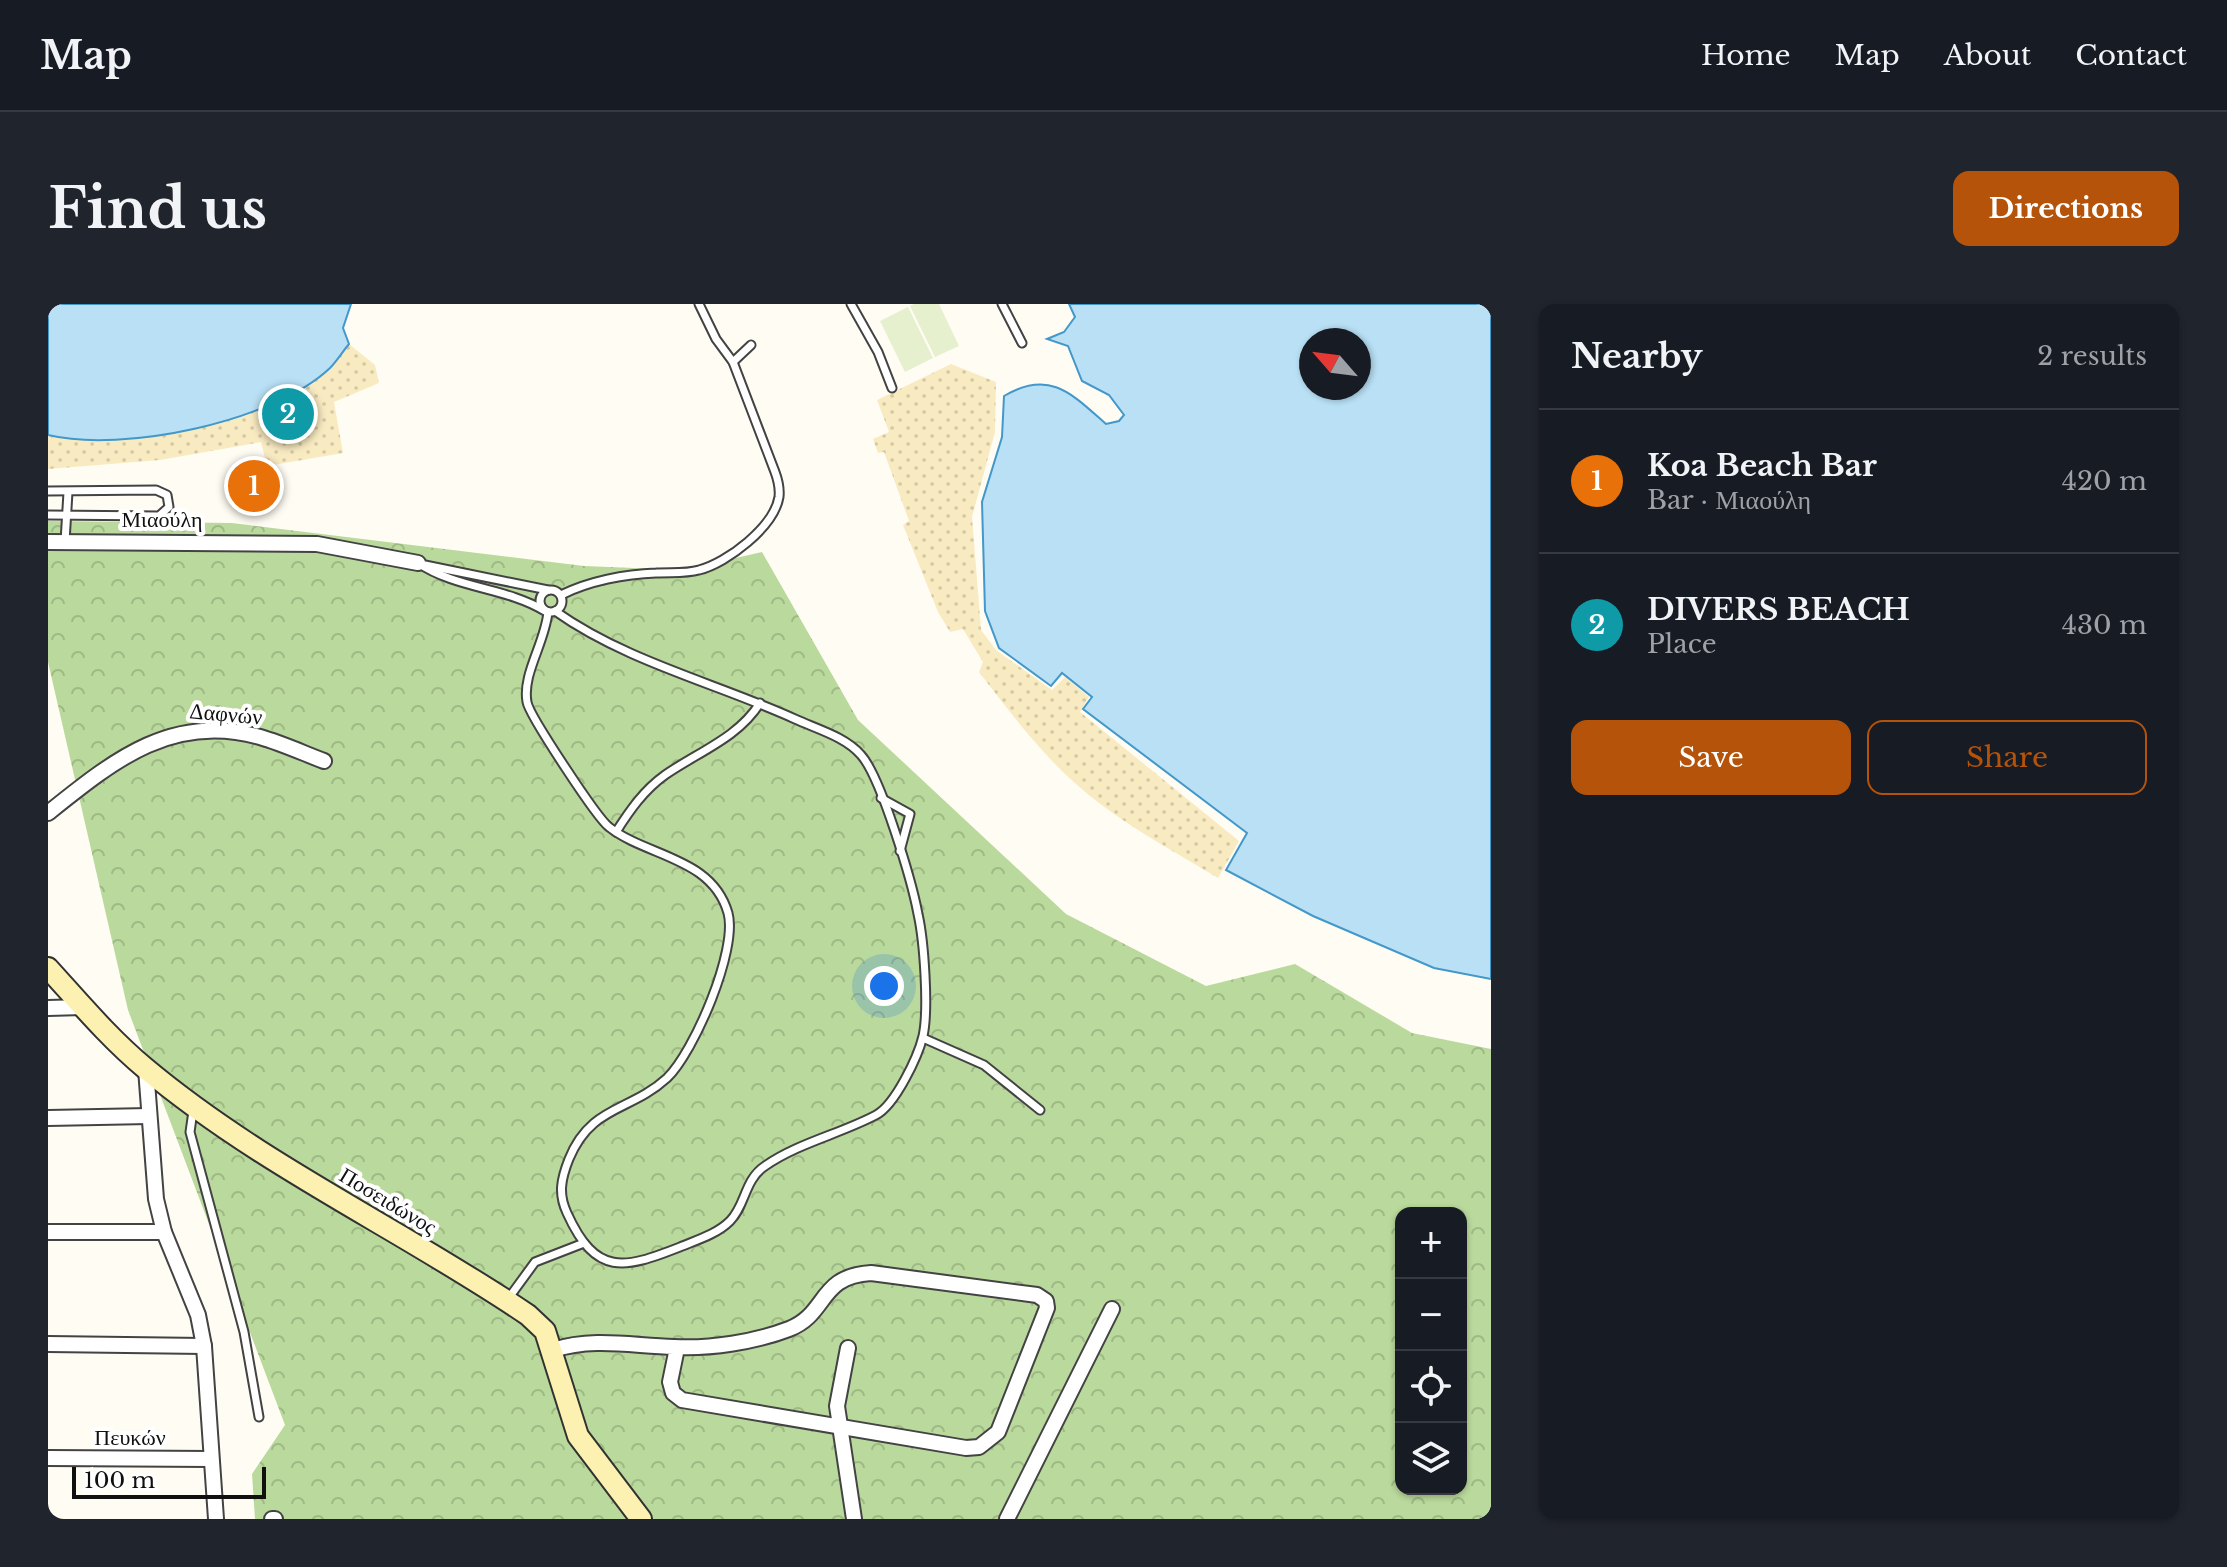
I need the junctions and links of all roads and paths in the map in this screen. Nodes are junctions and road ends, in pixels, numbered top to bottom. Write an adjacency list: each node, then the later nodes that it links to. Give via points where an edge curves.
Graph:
1 (699, 304): 6 (lane)
2 (851, 304): 7 (lane)
3 (1002, 304): 4 (lane)
4 (1022, 343)
5 (751, 345): 6 (lane)
6 (733, 362): 16 (lane, via 779,485 769,517 712,566 595,582)
7 (892, 388)
8 (48, 491): 9 (lane)
9 (68, 492): 11 (lane); 11 (lane, via 156,490 167,495 169,507 159,516)
10 (48, 515): 11 (lane)
11 (66, 516): 13 (lane)
12 (48, 542): 13 (street, Μιαούλη)
13 (65, 542): 14 (street, Μιαούλη, via 317,544)
14 (418, 563): 15 (lane); 17 (lane, via 454,582)
15 (548, 590): 16 (lane); 17 (lane, via 539,601)
16 (561, 595): 17 (lane, via 561,606)
17 (549, 611): 18 (lane, via 635,655); 22 (lane, via 544,642 527,683 529,711 602,820)
18 (760, 703): 20 (lane, via 857,750); 22 (lane, via 740,729 645,791)
19 (324, 761): 21 (street, Δαφνών, via 259,736 177,732 137,748)
20 (881, 798): 23 (lane); 23 (lane, via 910,814)
21 (48, 813)
22 (616, 832): 35 (lane, via 672,857 706,880 720,898 729,930 717,985 678,1065 656,1086 604,1114 577,1139 561,1178 561,1195)
23 (899, 853): 27 (lane, via 921,932)
24 (48, 968): 25 (street, Ποσειδώνος)
25 (83, 1007): 26 (street); 28 (street, Ποσειδώνος)
26 (48, 1008)
27 (923, 1038): 30 (lane, via 984,1065); 35 (lane, via 884,1110 764,1166 748,1183 734,1216 717,1231 624,1266 600,1259)
28 (146, 1069): 29 (street, Ποσειδώνος); 31 (street)
29 (194, 1105): 36 (street, Ποσειδώνος); 43 (lane, via 190,1132 244,1332)
30 (1040, 1110)
31 (149, 1116): 32 (street); 34 (street)
32 (48, 1118)
33 (48, 1232): 34 (street)
34 (164, 1232): 39 (street, via 198,1315)
35 (584, 1243): 36 (lane, via 535,1262)
36 (507, 1301): 42 (street, Ποσειδώνος, via 545,1331)
37 (1112, 1309): 50 (street)
38 (48, 1344): 39 (street)
39 (204, 1346): 46 (street)
40 (677, 1348): 42 (street, via 591,1341); 44 (street, via 670,1382 682,1400); 44 (street, via 789,1329 811,1313 839,1279 854,1274 1037,1295 1046,1301 990,1442 966,1448)
41 (848, 1348): 44 (street, via 837,1406)
42 (553, 1350): 48 (street, Ποσειδώνος, via 578,1436)
43 (259, 1417)
44 (839, 1425): 49 (street)
45 (48, 1458): 46 (street, Πευκών)
46 (211, 1459): 47 (street)
47 (216, 1519)
48 (641, 1519)
49 (854, 1519)
50 (1007, 1519)

